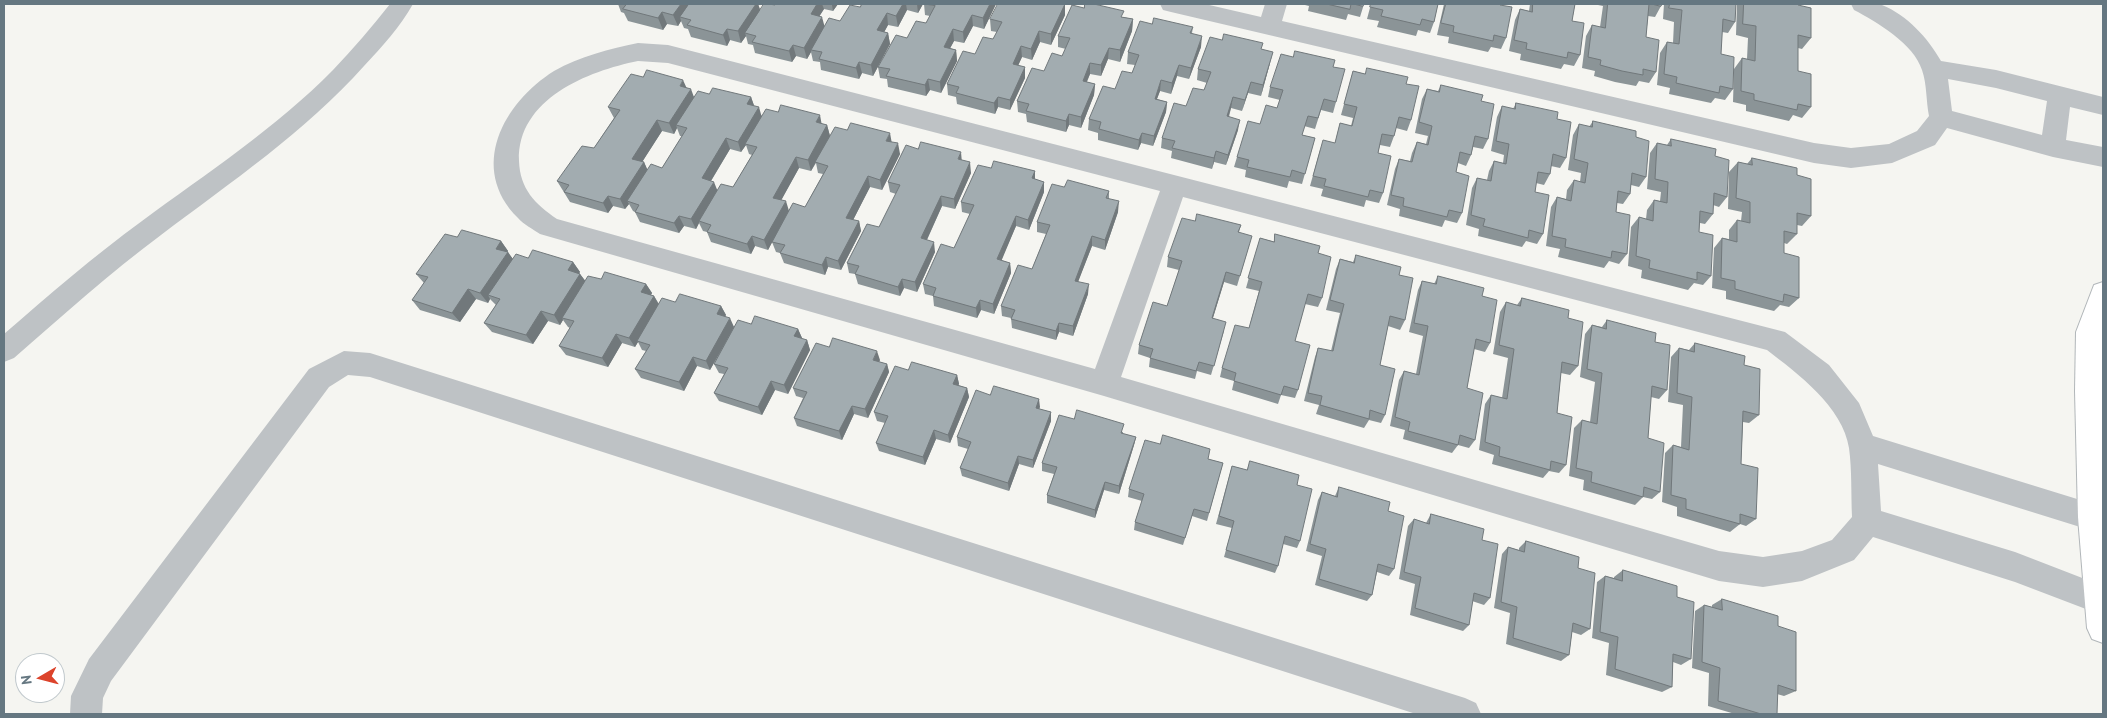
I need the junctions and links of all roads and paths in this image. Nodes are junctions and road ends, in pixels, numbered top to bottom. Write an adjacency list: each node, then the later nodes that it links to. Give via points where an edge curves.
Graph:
1 (402, 4): 14 (street, via 352,66 298,115 224,176 113,257)
2 (1276, 4): 5 (street)
3 (1862, 4): 6 (street, via 1884,15 1917,43)
4 (1185, 5): 5 (street)
5 (1269, 26): 9 (street, via 1823,155 1850,158 1892,152 1926,138)
6 (1933, 68): 7 (street); 9 (street)
7 (2060, 94): 8 (street); 10 (street)
8 (2103, 106)
9 (1940, 117): 10 (street)
10 (2053, 147): 11 (street)
11 (2103, 157)
12 (1175, 186): 15 (street); 15 (street, via 668,54 638,52 608,58 579,69 553,84 528,105 511,133 506,159 510,185 527,211 549,227); 17 (street, via 1774,340 1819,374 1849,412)
13 (2103, 293): 16 (main road, via 2090,332)
14 (4, 350)
15 (1104, 384): 19 (street, via 1719,566 1763,572 1802,566 1843,550)
16 (2096, 386): 18 (main road)
17 (1863, 446): 18 (street); 19 (street)
18 (2093, 517): 20 (main road)
19 (1867, 521): 20 (street, via 2015,567)
20 (2101, 614)
21 (86, 714): 22 (street, via 87,696 100,670 319,378 344,363 370,365)
22 (1465, 714)

